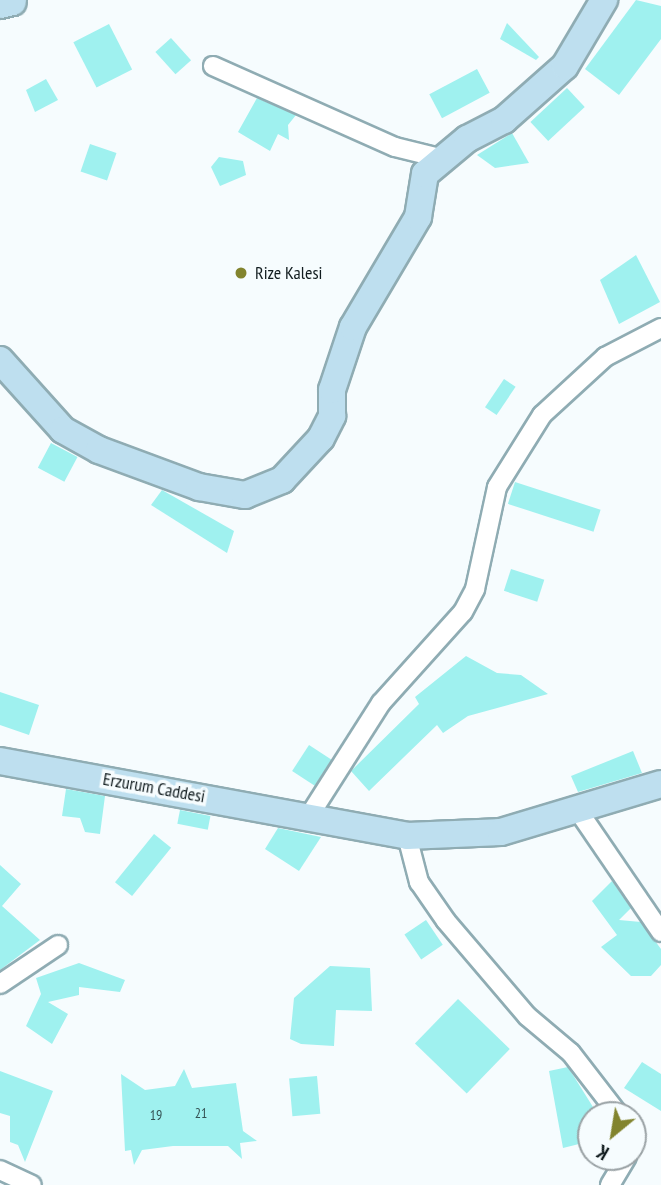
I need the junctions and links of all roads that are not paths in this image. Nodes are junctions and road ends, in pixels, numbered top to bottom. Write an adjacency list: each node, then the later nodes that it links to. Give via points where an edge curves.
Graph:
1 (604, 0): 3 (street, via 555,75 504,120)
2 (213, 66): 3 (street, via 395,147)
3 (440, 158): 5 (street, via 425,174 418,218 354,327 321,438 263,490 244,495 199,487 99,450 63,430)
4 (661, 328): 9 (street, via 605,357 541,415 498,487 475,589 463,612 381,703)
5 (0, 360)
6 (0, 761): 9 (street, Erzurum Caddesi)
7 (661, 784): 8 (street, Erzurum Caddesi)
8 (577, 809): 10 (street, Erzurum Caddesi, via 501,832); 11 (street)
9 (309, 816): 10 (street, Erzurum Caddesi)
10 (407, 836): 14 (street, via 419,882 446,921 527,1016 571,1053)
11 (661, 932)
12 (58, 945): 13 (street)
13 (0, 984)
14 (608, 1101)
15 (0, 1170): 16 (street)
16 (32, 1185)

